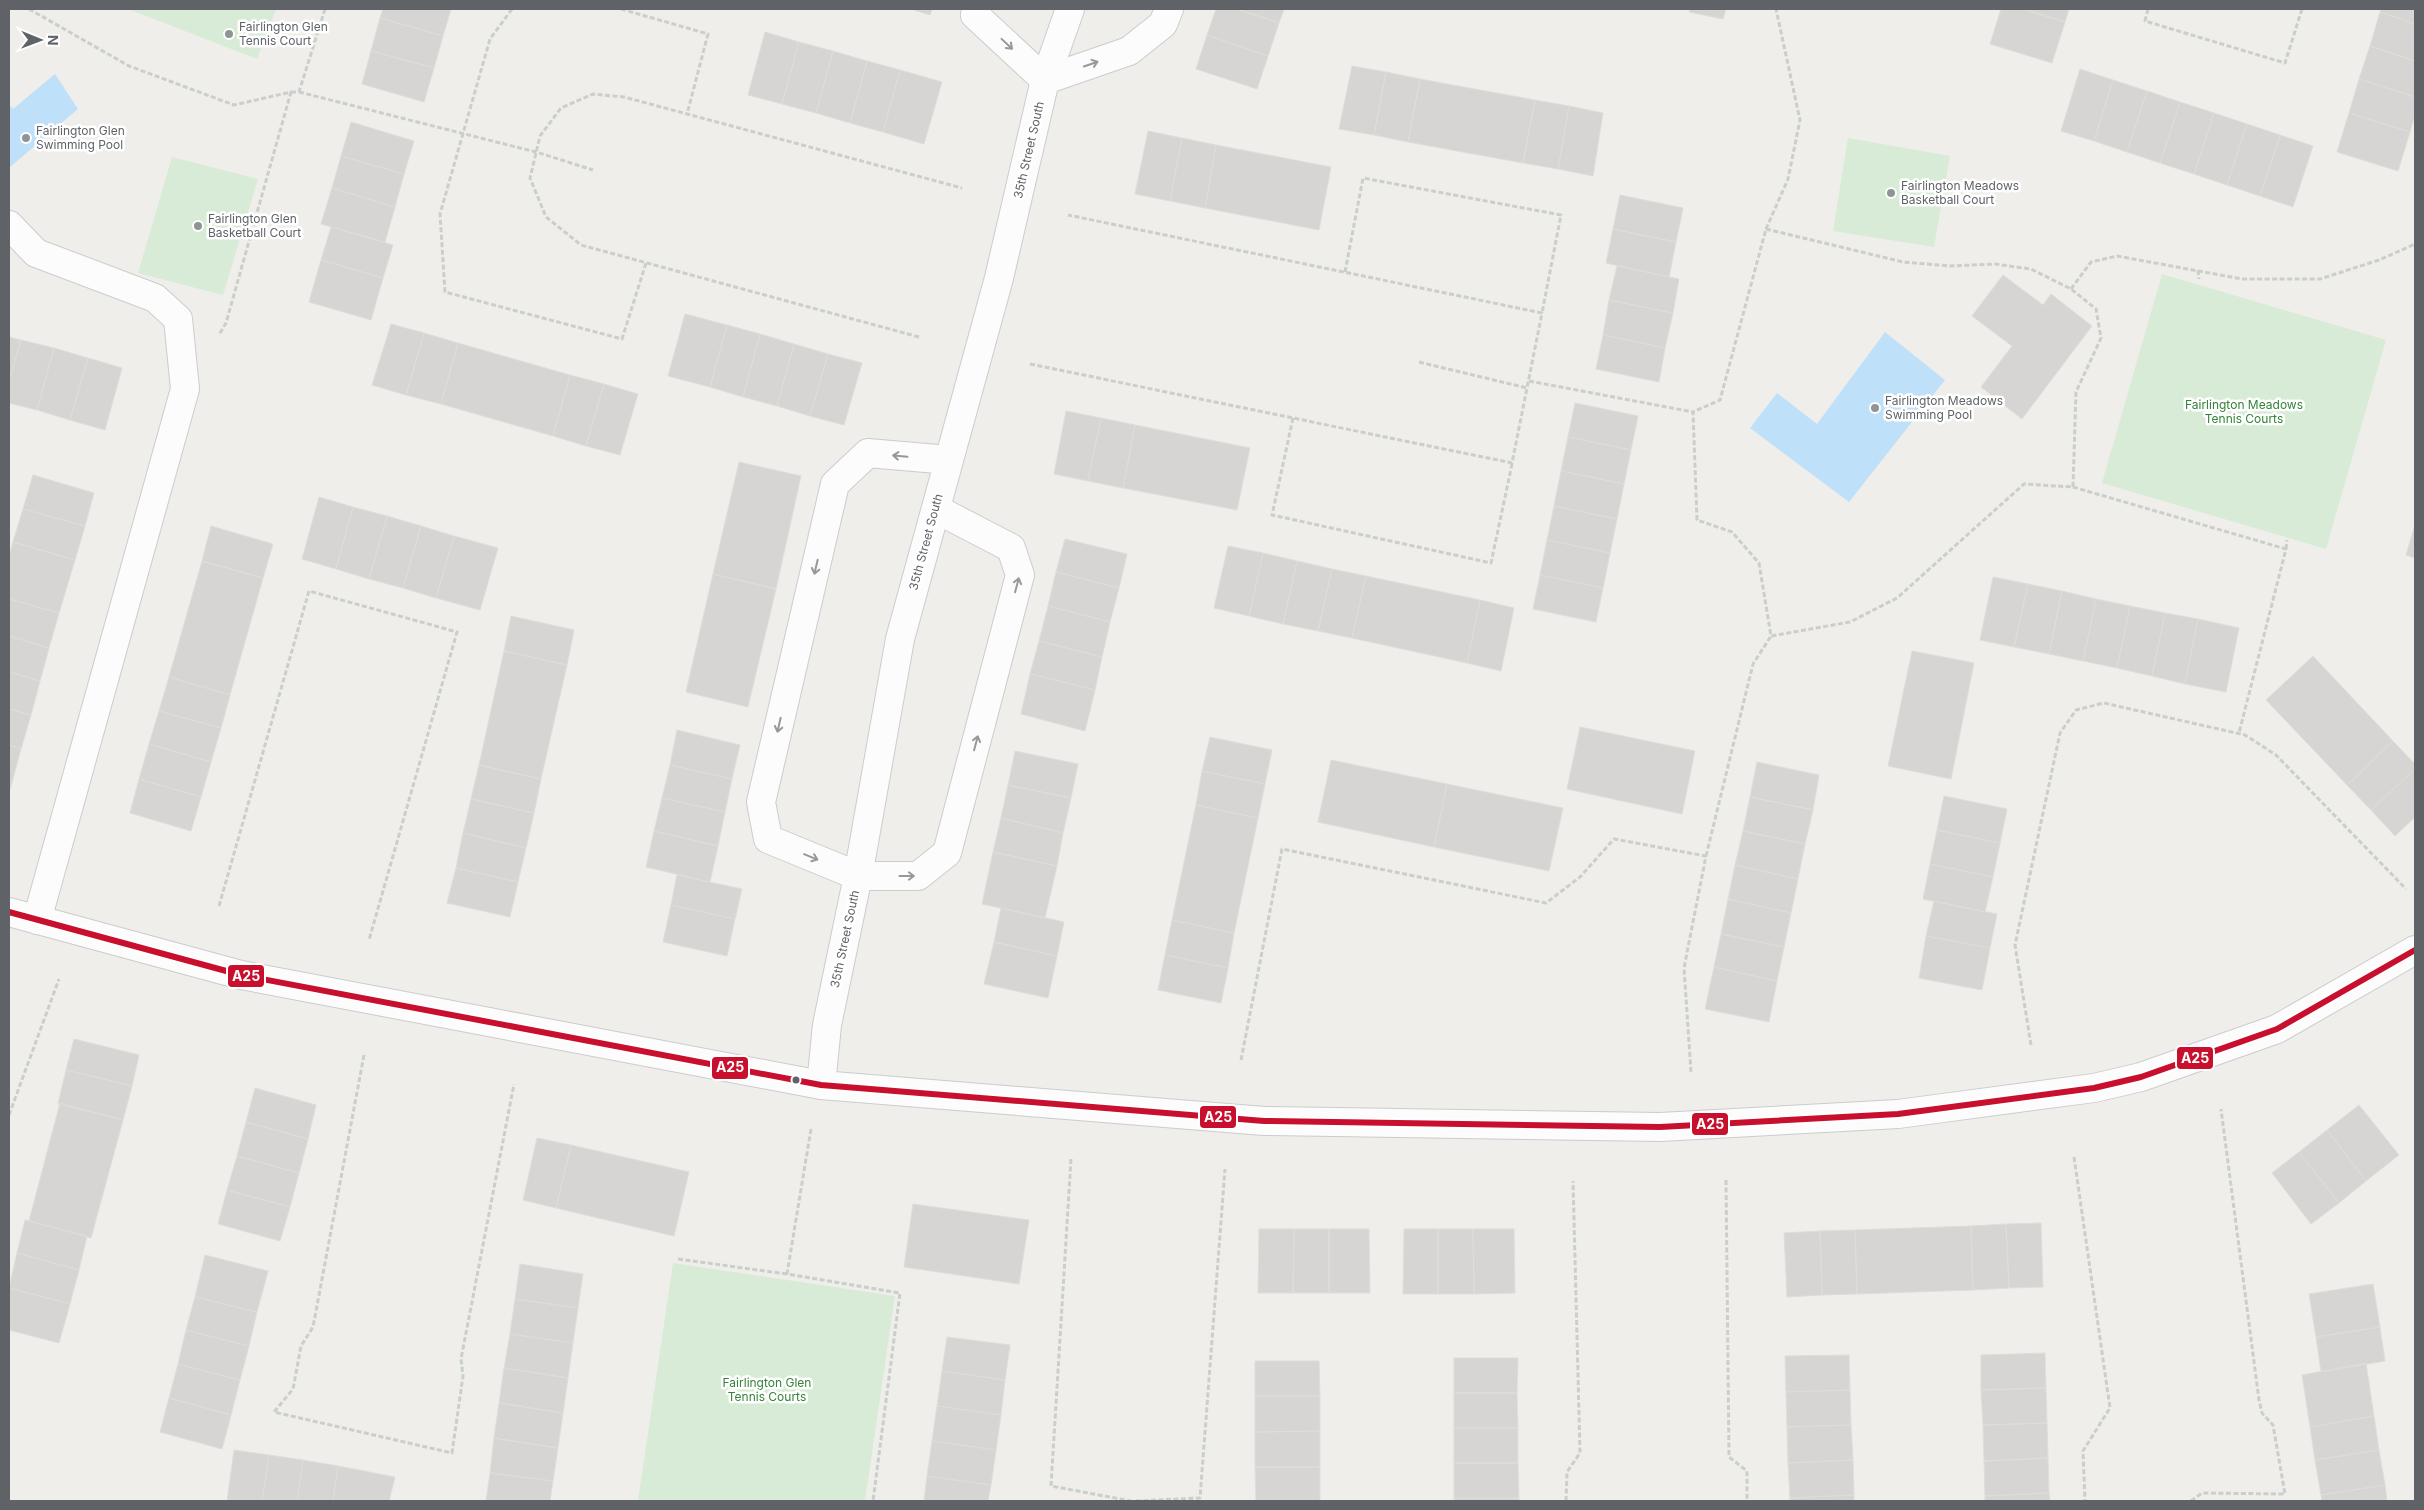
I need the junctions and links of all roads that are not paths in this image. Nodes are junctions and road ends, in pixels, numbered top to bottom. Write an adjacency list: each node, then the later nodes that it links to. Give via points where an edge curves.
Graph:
1 (977, 9): 4 (street, one-way to 4, via 975,15)
2 (1070, 9): 4 (street, 35th Street South)
3 (1169, 9): 4 (street, one-way to 3, via 1128,51 1163,24)
4 (1045, 80): 6 (street, 35th Street South, via 999,278)
5 (9, 225): 10 (street, via 36,253 155,298 178,318 185,389)
6 (948, 460): 7 (street, 35th Street South); 8 (street, one-way to 8, via 868,453 835,484 761,802 768,839)
7 (936, 509): 8 (street, 35th Street South, via 900,639); 8 (street, one-way to 7, via 918,876 947,852 1020,574 1011,548)
8 (858, 876): 12 (street, 35th Street South, via 827,1025)
9 (9, 912): 10 (street)
10 (37, 920): 12 (street, via 241,975)
11 (2415, 950): 12 (street, via 2277,1029 2141,1077 2094,1088 1898,1114 1660,1127 1264,1121)
12 (821, 1084)

